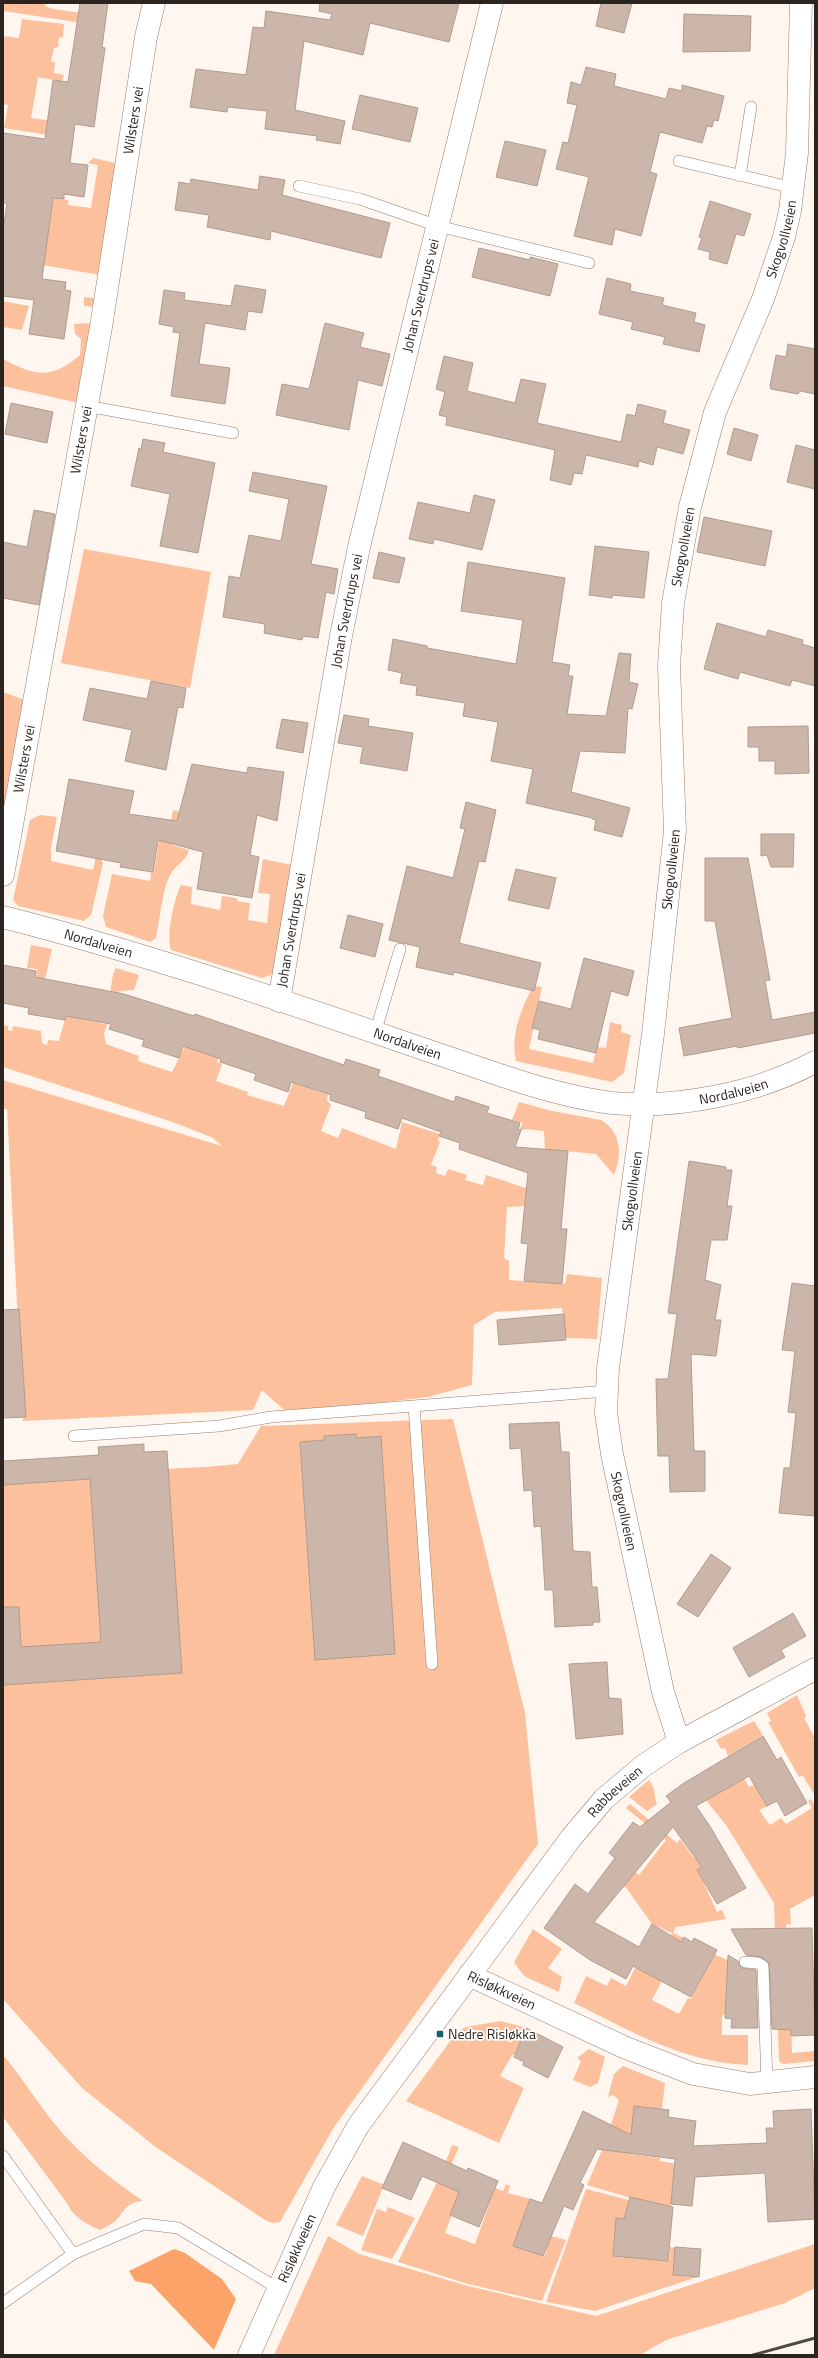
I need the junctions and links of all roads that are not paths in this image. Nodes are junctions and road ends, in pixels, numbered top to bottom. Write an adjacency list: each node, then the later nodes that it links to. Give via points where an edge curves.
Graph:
1 (154, 3): 11 (street, Wilsters vei, via 146,37 102,326)
2 (492, 3): 9 (street, Johan Sverdrups vei)
3 (802, 3): 8 (street, Skogvollveien)
4 (751, 107): 6 (lane)
5 (678, 161): 6 (lane)
6 (740, 176): 8 (lane)
7 (299, 186): 9 (lane, Johan Sverdrups vei, via 360,199)
8 (794, 188): 19 (street, Skogvollveien, via 784,237 763,299 715,412 702,457 681,554 673,603 669,666 675,831)
9 (438, 226): 10 (lane, Johan Sverdrups vei); 16 (street, Johan Sverdrups vei, via 344,621)
10 (589, 263)
11 (87, 406): 12 (lane); 13 (street, Wilsters vei)
12 (233, 432)
13 (3, 875)
14 (3, 917): 16 (street, Nordalveien, via 68,934)
15 (400, 949): 17 (lane)
16 (278, 1001): 17 (street, Nordalveien)
17 (375, 1033): 19 (street, Nordalveien, via 541,1088 612,1102)
18 (815, 1062): 19 (street, Nordalveien, via 748,1090 685,1100)
19 (644, 1103): 20 (street, Skogvollveien)
20 (607, 1391): 21 (lane); 25 (street, Skogvollveien, via 609,1433 622,1503 663,1692)
21 (414, 1406): 22 (lane, via 271,1417 219,1426); 23 (lane)
22 (74, 1436)
23 (432, 1664)
24 (815, 1669): 25 (street, Rabbeveien)
25 (679, 1742): 27 (street, Rabbeveien, via 620,1783 588,1817)
26 (745, 1962): 29 (lane, via 763,1966)
27 (469, 1975): 29 (street, Risløkkveien, via 626,2048 693,2074 750,2084); 32 (street, Risløkkveien, via 358,2126 324,2187)
28 (815, 2077): 29 (street, Risløkkveien)
29 (767, 2083)
30 (3, 2156): 31 (lane)
31 (73, 2254): 32 (lane, via 144,2224 178,2228); 33 (lane)
32 (278, 2289): 34 (street, Risløkkveien)
33 (3, 2303)
34 (250, 2355)

